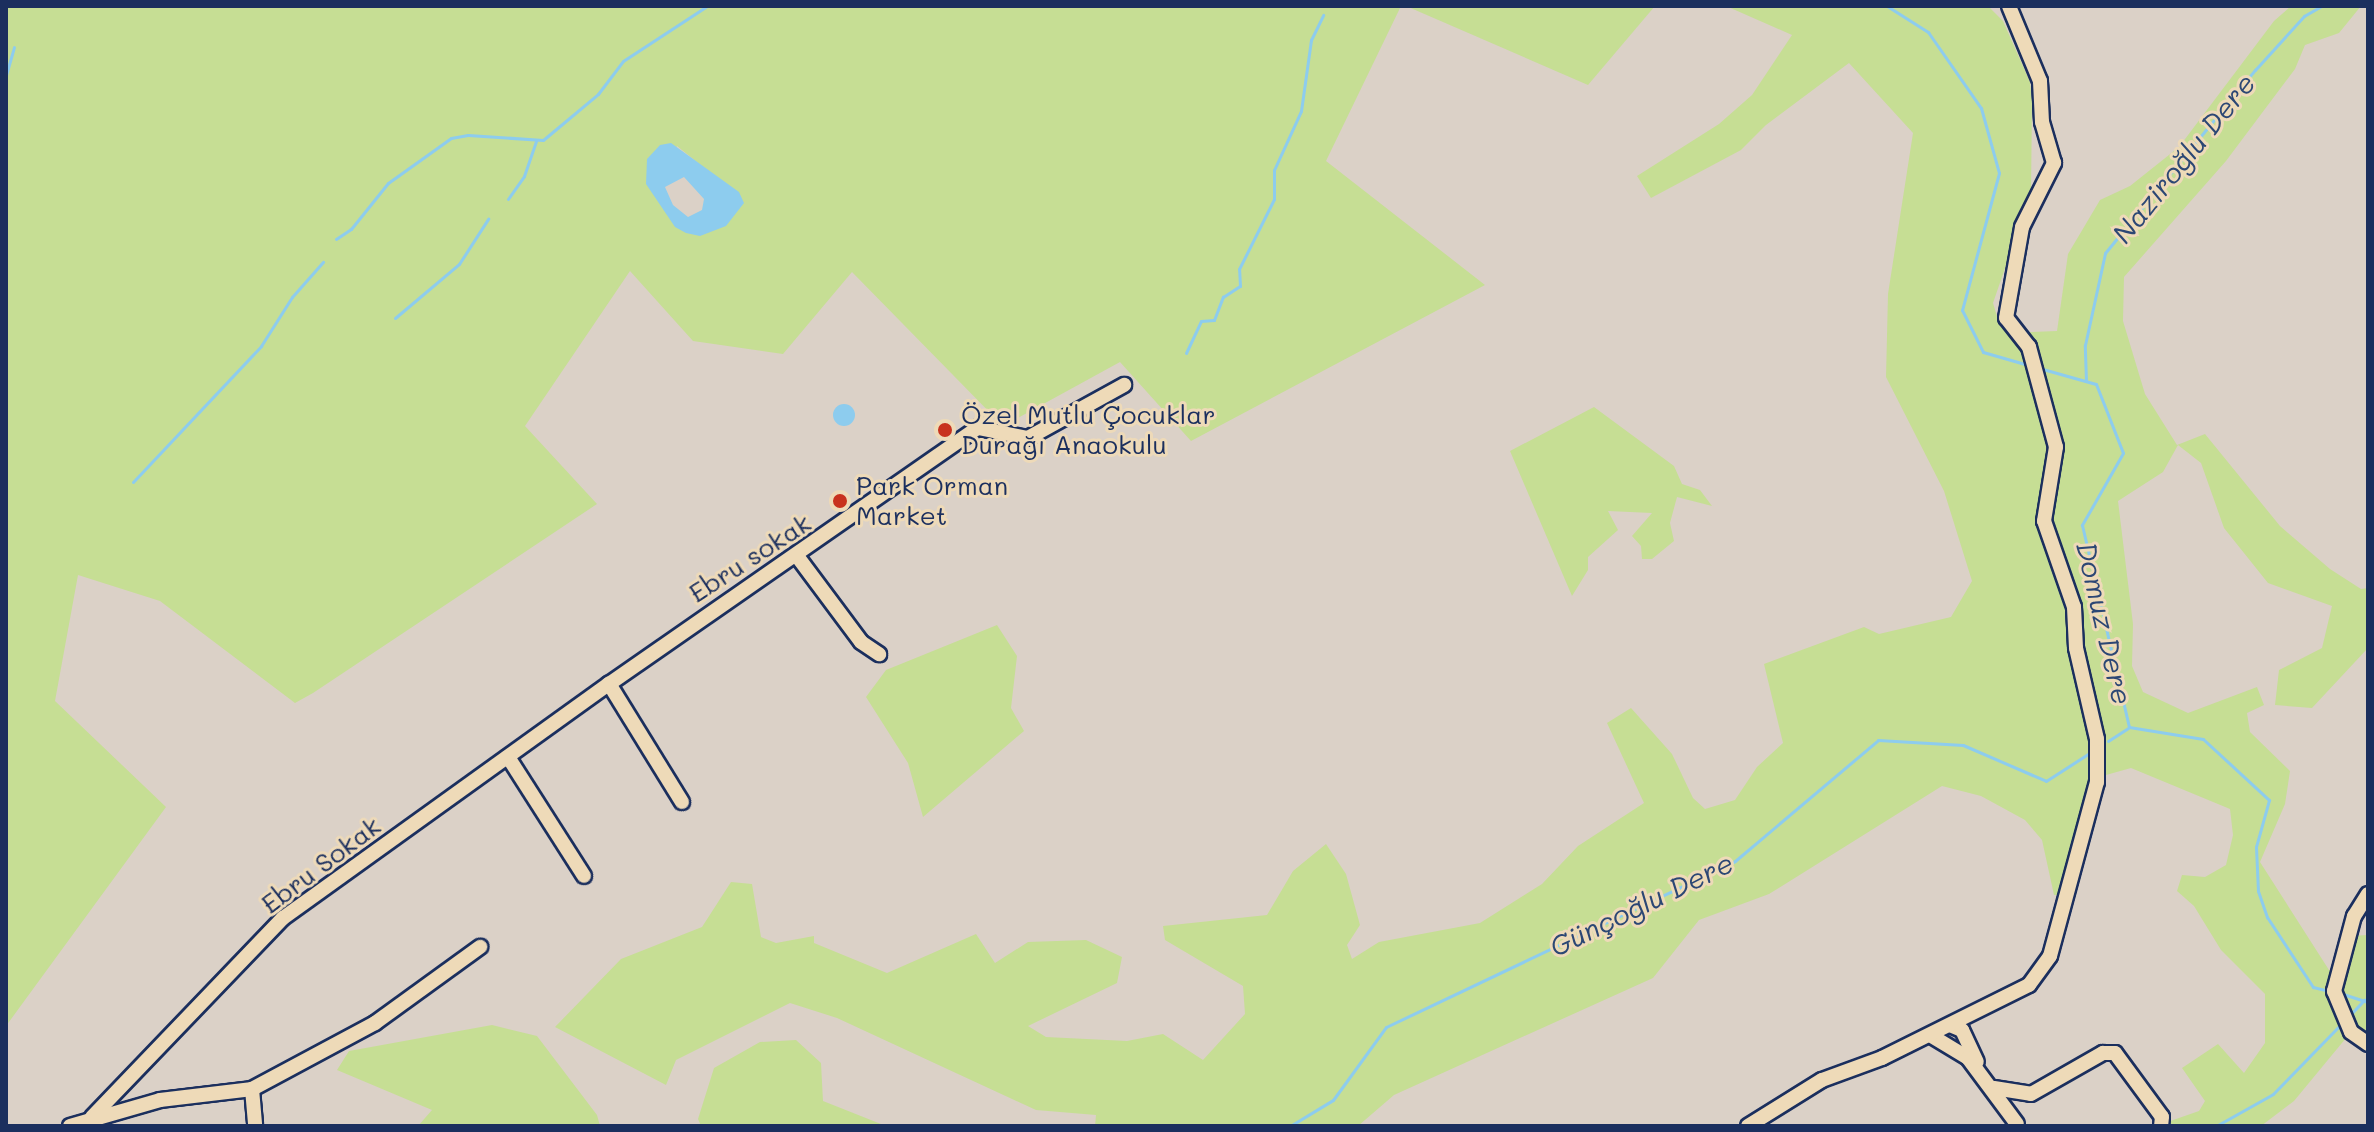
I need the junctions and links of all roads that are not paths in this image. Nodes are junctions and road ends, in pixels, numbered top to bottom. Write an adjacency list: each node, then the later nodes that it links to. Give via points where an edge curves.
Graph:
1 (2009, 6): 11 (street, via 2040,81 2042,122 2054,163 2022,227 2006,318 2029,347 2056,447 2044,521 2074,607 2076,648 2097,739 2097,782 2050,956 2029,985)
2 (1124, 385): 3 (street, Ebru sokak, via 1028,438 978,428)
3 (797, 556): 4 (street, via 861,642); 5 (street, Ebru sokak)
4 (879, 654)
5 (609, 684): 6 (street, Ebru Sokak); 7 (street)
6 (508, 757): 8 (street); 18 (street, Ebru Sokak, via 283,918)
7 (682, 802)
8 (584, 876)
9 (2368, 894): 13 (street, via 2354,916 2334,991 2351,1032)
10 (480, 947): 17 (street, via 375,1023)
11 (1950, 1025): 12 (street); 14 (street); 15 (street, via 1962,1030)
12 (1930, 1035): 14 (street); 22 (street, via 1822,1080)
13 (2368, 1044)
14 (1961, 1053): 15 (street)
15 (1982, 1073): 16 (street)
16 (1994, 1088): 19 (street); 23 (street, via 2031,1094 2103,1053 2115,1053 2162,1117)
17 (252, 1089): 18 (street, via 160,1100); 21 (street)
18 (92, 1117): 20 (street)
19 (2017, 1124)
20 (70, 1126)
21 (255, 1126)
22 (1748, 1126)
23 (2161, 1126)

